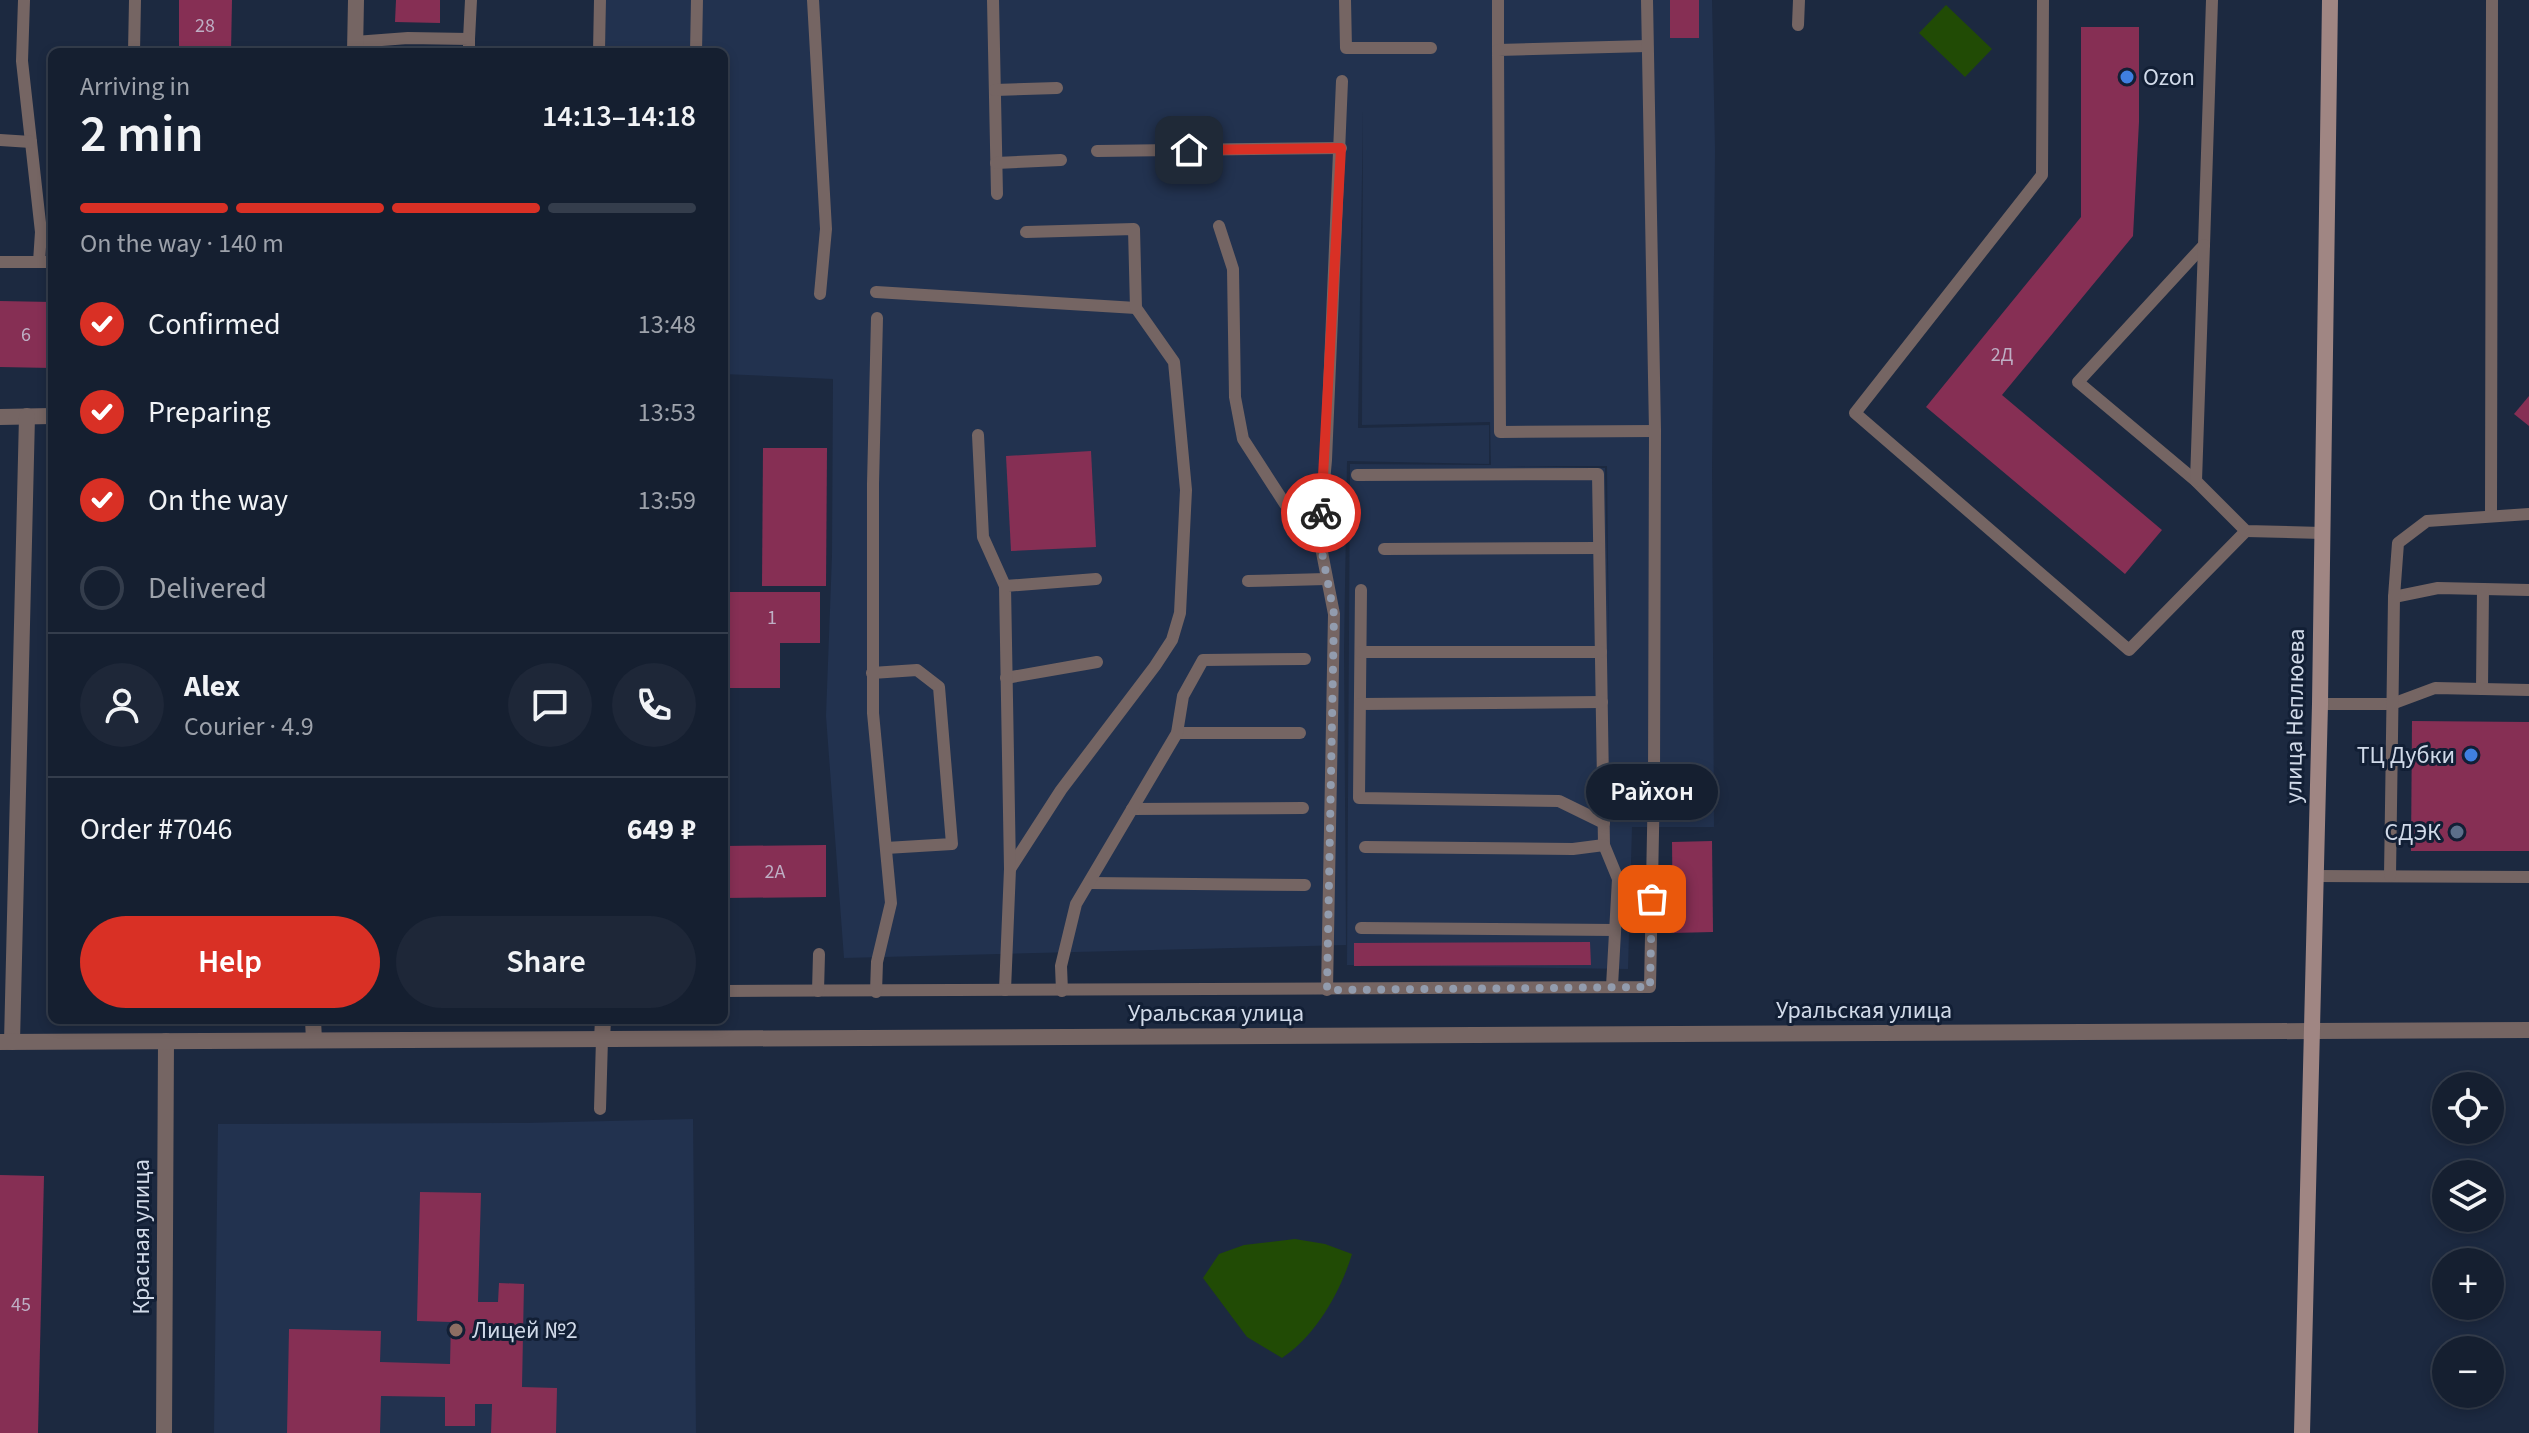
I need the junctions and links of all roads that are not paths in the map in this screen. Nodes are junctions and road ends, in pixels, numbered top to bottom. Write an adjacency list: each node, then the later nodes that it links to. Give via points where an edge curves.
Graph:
1 (24, 0): 30 (lane, via 22,61)
2 (135, 0): 21 (lane)
3 (356, 0): 20 (street)
4 (471, 0): 18 (lane)
5 (600, 0): 22 (lane)
6 (697, 0): 23 (lane)
7 (813, 0): 43 (lane, via 826,229)
8 (993, 0): 28 (lane)
9 (1345, 0): 24 (lane, via 1346,48)
10 (1498, 0): 25 (lane)
11 (1647, 0): 19 (lane)
12 (1799, 0): 17 (lane)
13 (2043, 0): 55 (lane, via 2042,175 1855,413 2129,650)
14 (2212, 0): 39 (lane)
15 (2330, 0): 56 (main road, улица Неплюева)
16 (2492, 0): 54 (lane)
17 (1798, 25)
18 (469, 46): 20 (lane, via 408,38)
19 (1647, 46): 25 (lane); 49 (lane)
20 (355, 47)
21 (134, 48)
22 (599, 48)
23 (696, 48)
24 (1431, 48)
25 (1498, 50): 49 (lane, via 1500,432)
26 (1342, 81): 31 (lane)
27 (1057, 88): 28 (lane)
28 (995, 90): 34 (lane)
29 (0, 140): 30 (lane)
30 (31, 142): 37 (lane)
31 (1341, 148): 32 (lane); 57 (lane)
32 (1097, 151)
33 (1061, 160): 34 (lane)
34 (996, 163): 35 (lane)
35 (997, 194)
36 (1219, 226): 57 (lane, via 1233,269 1234,382 1243,439 1285,504)
37 (46, 229): 41 (lane)
38 (1026, 232): 44 (lane, via 1134,229)
39 (2204, 245): 52 (lane); 52 (lane, via 2078,382)
40 (0, 262): 41 (lane)
41 (46, 262)
42 (876, 292): 44 (lane)
43 (820, 294)
44 (1136, 308): 88 (lane, via 1174,362 1186,490 1180,613 1172,640 1155,666 1061,790)
45 (877, 318): 72 (lane)
46 (27, 416): 47 (street); 48 (street); 111 (street)
47 (48, 416)
48 (0, 417)
49 (1655, 431): 97 (lane, via 1650,987)
50 (978, 435): 63 (lane, via 983,537)
51 (1357, 475): 58 (lane, via 1598,474)
52 (2196, 481): 55 (lane)
53 (2529, 514): 54 (lane)
54 (2491, 516): 67 (lane, via 2427,521 2398,543)
55 (2246, 531): 56 (lane)
56 (2322, 533): 78 (main road, улица Неплюева)
57 (1319, 537): 61 (lane)
58 (1599, 548): 59 (lane); 69 (lane)
59 (1384, 549)
60 (1096, 579): 63 (lane)
61 (1326, 579): 62 (lane); 99 (lane, via 1334,614)
62 (1248, 581)
63 (1005, 586): 73 (lane)
64 (2483, 589): 66 (lane); 67 (lane, via 2438,588); 74 (lane)
65 (1361, 590): 68 (lane)
66 (2529, 590)
67 (2394, 597): 79 (lane)
68 (1361, 652): 69 (lane); 77 (lane)
69 (1601, 652): 76 (lane)
70 (1305, 659): 80 (lane, via 1203,660 1183,696)
71 (1097, 662): 73 (lane)
72 (872, 673): 87 (lane); 87 (lane, via 917,670 939,687 952,844)
73 (1006, 678): 88 (lane)
74 (2482, 689): 75 (lane); 79 (lane, via 2435,688)
75 (2529, 690)
76 (1602, 702): 77 (lane); 84 (lane)
77 (1360, 704): 84 (lane, via 1359,798 1559,801)
78 (2320, 704): 79 (lane); 89 (main road, улица Неплюева)
79 (2392, 704): 90 (lane)
80 (1177, 733): 81 (lane); 83 (lane)
81 (1300, 733)
82 (1303, 808): 83 (lane)
83 (1132, 809): 92 (lane)
84 (1604, 823): 85 (lane)
85 (1604, 845): 86 (lane); 95 (lane, via 1618,879)
86 (1365, 847)
87 (886, 848): 103 (lane, via 891,903)
88 (1010, 869): 98 (lane)
89 (2314, 876): 90 (lane); 107 (main road, улица Неплюева)
90 (2390, 876): 91 (lane)
91 (2529, 877)
92 (1089, 883): 93 (lane); 102 (lane, via 1076,904 1061,966)
93 (1305, 885)
94 (1361, 928): 95 (lane)
95 (1615, 930): 97 (lane)
96 (819, 954): 101 (lane)
97 (1612, 986): 99 (lane)
98 (1005, 990): 102 (lane); 103 (lane)
99 (1327, 990): 102 (lane)
100 (728, 991): 101 (lane)
101 (818, 991): 103 (lane)
102 (1062, 991)
103 (876, 992)
104 (313, 1024): 109 (street)
105 (603, 1024): 108 (street)
106 (2529, 1030): 107 (street, Уральская улица)
107 (2313, 1031): 108 (street, Уральская улица); 114 (main road, улица Неплюева)
108 (602, 1039): 109 (street, Уральская улица); 112 (lane)
109 (314, 1040): 110 (street, Уральская улица)
110 (166, 1041): 111 (street, Уральская улица); 113 (street, Красная улица)
111 (6, 1042)
112 (600, 1109)
113 (164, 1433)
114 (2302, 1433)

